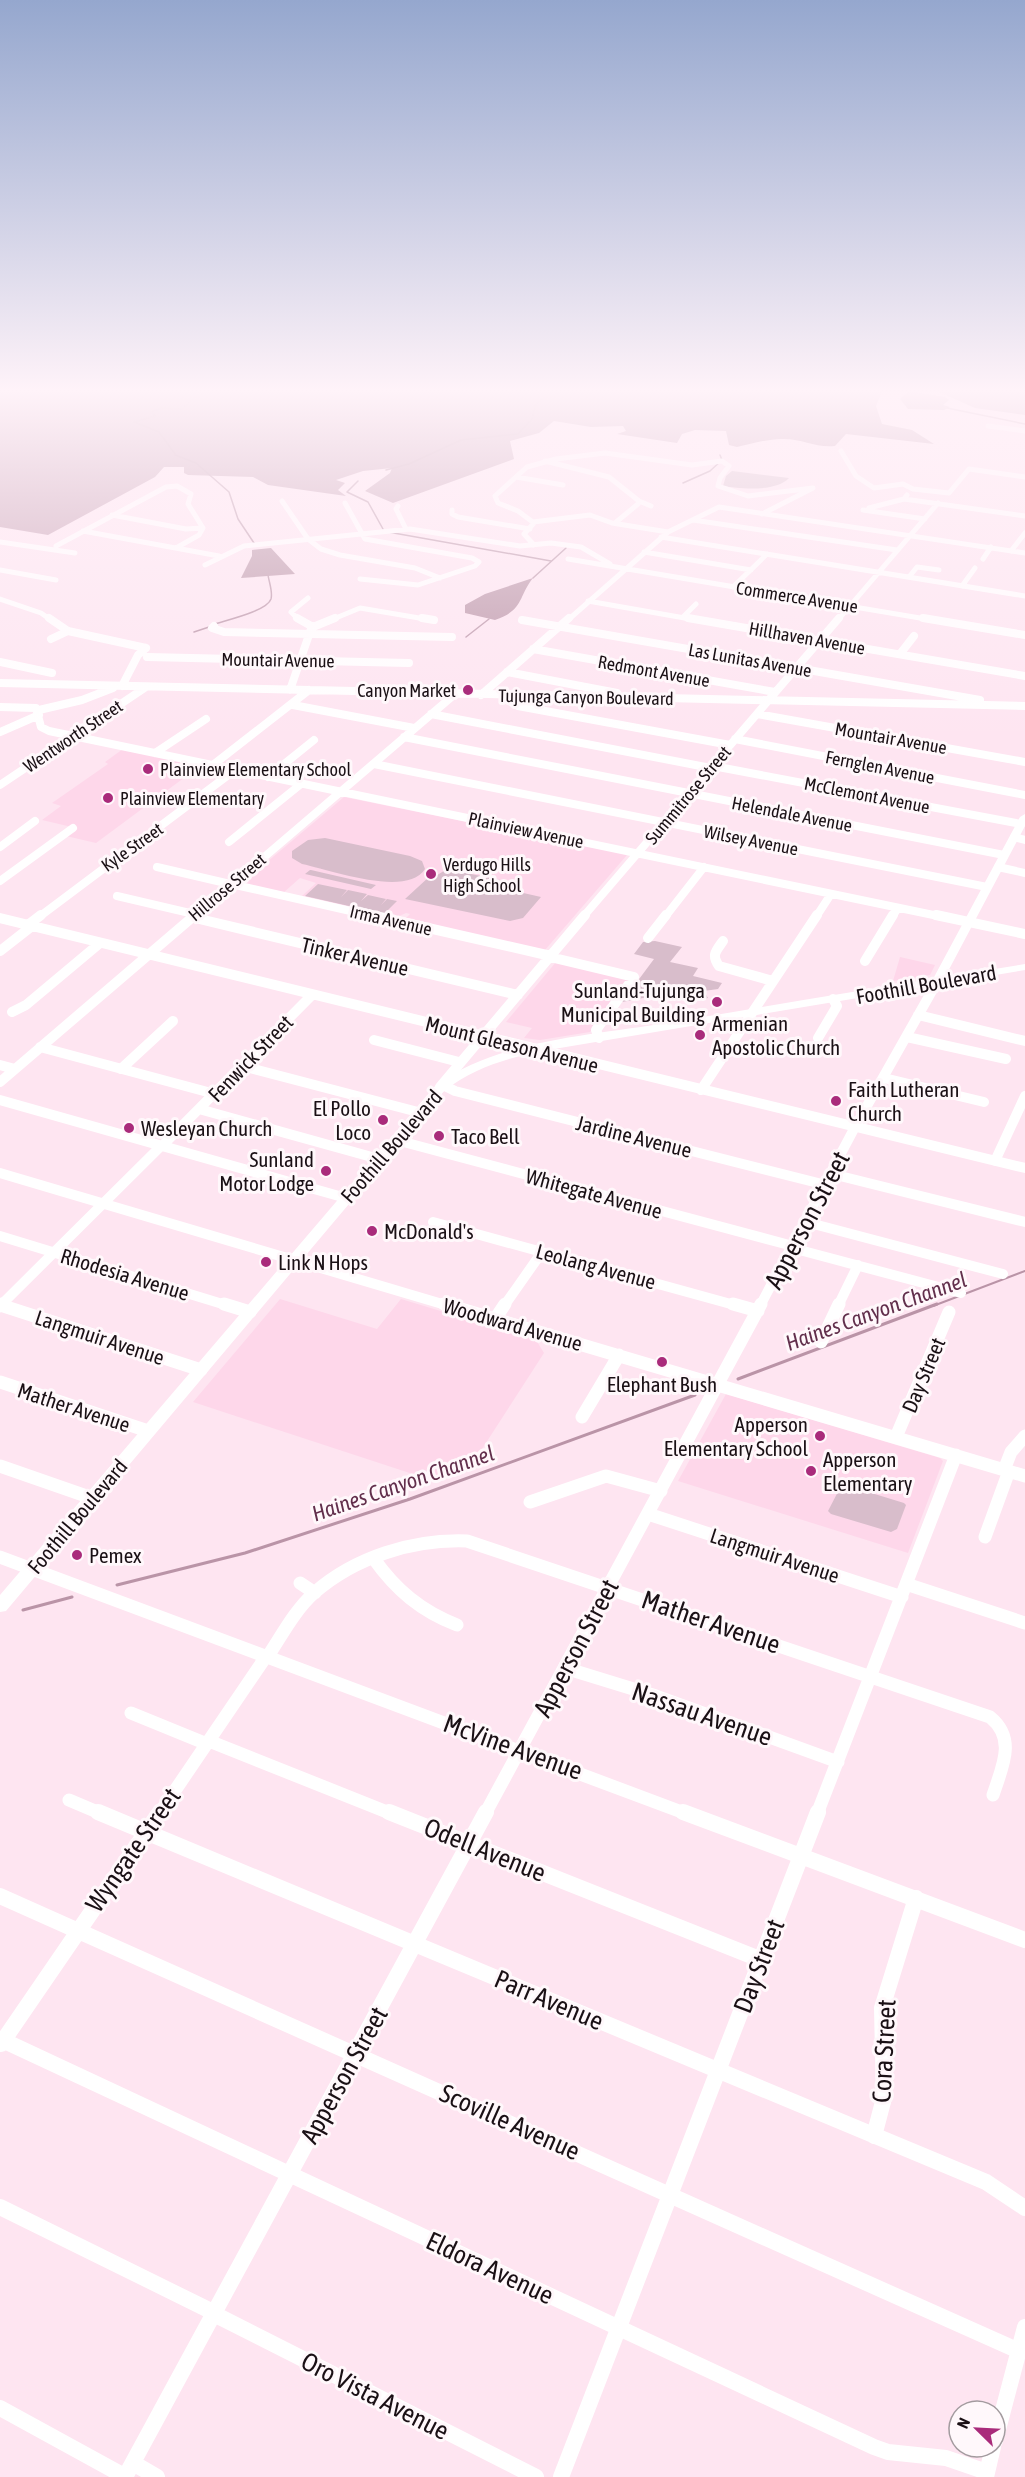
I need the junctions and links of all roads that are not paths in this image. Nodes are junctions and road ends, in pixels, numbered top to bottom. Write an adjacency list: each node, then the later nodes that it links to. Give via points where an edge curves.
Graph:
1 (398, 506): 23 (street)
2 (129, 507): 14 (street)
3 (190, 507): 22 (street)
4 (286, 507): 31 (street)
5 (347, 507): 27 (street)
6 (508, 507): 19 (street)
7 (635, 507): 20 (street)
8 (777, 507): 13 (street)
9 (876, 507): 17 (street, via 863,510)
10 (935, 507): 17 (street, Summitrose Street)
11 (962, 507): 15 (street)
12 (452, 510): 24 (street, via 456,517)
13 (762, 514): 18 (street, via 719,507); 29 (street)
14 (112, 515): 22 (street); 25 (street)
15 (1025, 516)
16 (570, 517): 19 (street); 20 (street, via 594,516); 21 (street)
17 (925, 519): 29 (street, Summitrose Street)
18 (692, 520): 26 (street); 37 (street)
19 (533, 522): 24 (street)
20 (615, 523): 26 (street)
21 (579, 525)
22 (203, 528): 35 (street, via 199,535)
23 (406, 529): 27 (street); 33 (street)
24 (530, 529): 33 (street, via 524,534)
25 (82, 531): 34 (street); 35 (street)
26 (668, 532): 30 (street)
27 (360, 533): 31 (street); 59 (street, via 367,540 479,562)
28 (1025, 533): 38 (street)
29 (910, 535): 36 (street); 37 (street, Summitrose Street)
30 (661, 537): 39 (street); 42 (street)
31 (308, 539): 43 (street, via 244,546); 44 (street, via 321,549)
32 (0, 542): 34 (street)
33 (534, 545): 50 (street, via 555,543 583,548)
34 (52, 547): 40 (street)
35 (176, 548): 43 (street)
36 (991, 548): 38 (street); 46 (street)
37 (897, 550): 57 (street, Summitrose Street)
38 (1011, 550): 41 (street)
39 (644, 552): 51 (street); 55 (street)
40 (75, 553)
41 (1025, 553)
42 (767, 554): 55 (street); 57 (street)
43 (219, 556): 49 (street)
44 (348, 557): 47 (street); 59 (street, via 413,568)
45 (568, 559): 50 (street, Commerce Avenue)
46 (983, 559)
47 (340, 562)
48 (935, 562): 53 (street)
49 (205, 565)
50 (613, 567): 51 (street, Commerce Avenue)
51 (625, 568): 62 (street, Commerce Avenue); 67 (street)
52 (975, 568): 63 (street)
53 (930, 569): 56 (street); 58 (street, via 917,567)
54 (0, 570): 61 (street)
55 (751, 570): 62 (street)
56 (939, 570)
57 (878, 572): 58 (street); 69 (street, Summitrose Street)
58 (909, 577): 63 (street)
59 (440, 578): 60 (street, via 411,585)
60 (360, 579)
61 (56, 580)
62 (733, 586): 69 (street, Commerce Avenue)
63 (962, 586): 64 (street)
64 (1025, 596)
65 (308, 598): 74 (street, via 291,612)
66 (0, 599): 76 (street, via 41,613)
67 (588, 600): 70 (street, Hillhaven Avenue); 75 (street)
68 (696, 604): 70 (street)
69 (849, 606): 78 (street, Commerce Avenue); 82 (street, Summitrose Street)
70 (683, 617): 82 (street, Hillhaven Avenue)
71 (434, 620): 74 (street, via 360,608)
72 (522, 620): 75 (street, Las Lunitas Avenue)
73 (214, 626): 77 (street, via 224,632)
74 (313, 627): 77 (street)
75 (559, 627): 83 (street); 90 (street, Las Lunitas Avenue)
76 (68, 631): 81 (street); 95 (street, via 146,648)
77 (309, 634): 80 (street); 86 (street)
78 (1025, 635)
79 (914, 636): 84 (street)
80 (452, 637)
81 (51, 639)
82 (819, 640): 84 (street, Hillhaven Avenue); 90 (street, Summitrose Street)
83 (533, 649): 91 (street); 99 (street, Redmont Avenue)
84 (900, 654): 93 (street, Hillhaven Avenue)
85 (147, 657): 86 (street, Mountair Avenue)
86 (300, 660): 88 (street, Mountair Avenue); 97 (street)
87 (0, 662): 89 (street)
88 (410, 663)
89 (25, 667): 92 (street); 94 (street)
90 (796, 668): 99 (street, Summitrose Street); 105 (street, Las Lunitas Avenue)
91 (507, 672): 101 (street); 103 (street)
92 (51, 673)
93 (1025, 676)
94 (0, 683): 95 (street, Tujunga Canyon Boulevard)
95 (119, 686): 96 (street, Tujunga Canyon Boulevard); 109 (street)
96 (147, 687): 97 (street, Tujunga Canyon Boulevard); 115 (street, Wentworth Street)
97 (291, 690): 98 (street, Tujunga Canyon Boulevard)
98 (309, 690): 100 (street, Tujunga Canyon Boulevard); 106 (street)
99 (775, 692): 104 (street, Summitrose Street)
100 (455, 694): 101 (street, Tujunga Canyon Boulevard); 110 (street, Hillrose Street)
101 (481, 695): 102 (street, Tujunga Canyon Boulevard)
102 (512, 696): 103 (street, Tujunga Canyon Boulevard); 118 (street, Fernglen Avenue, via 511,702 518,705)
103 (644, 698): 104 (street, Tujunga Canyon Boulevard)
104 (768, 701): 105 (street, Tujunga Canyon Boulevard); 111 (street, Summitrose Street)
105 (980, 702): 107 (street, Tujunga Canyon Boulevard)
106 (293, 705): 113 (street); 122 (street)
107 (1025, 706)
108 (0, 707): 109 (street, via 30,706)
109 (39, 712): 114 (street); 115 (street, Plainview Avenue, via 44,729)
110 (431, 714): 113 (street, Hillrose Street); 123 (street, McClemont Avenue)
111 (757, 714): 118 (street, Summitrose Street); 120 (street, Mountair Avenue)
112 (206, 719): 119 (street)
113 (414, 728): 116 (street, Hillrose Street)
114 (0, 732)
115 (72, 736): 119 (street, Plainview Avenue); 127 (street, Wentworth Street)
116 (404, 737): 121 (street, Hillrose Street); 129 (street, Helendale Avenue)
117 (314, 740): 125 (street)
118 (733, 742): 123 (street, Summitrose Street); 130 (street, Fernglen Avenue)
119 (155, 753): 122 (street, Plainview Avenue)
120 (1025, 762)
121 (374, 764): 128 (street, Hillrose Street); 133 (street, Wilsey Avenue)
122 (213, 765): 124 (street, Plainview Avenue)
123 (712, 767): 129 (street, Summitrose Street); 132 (street, McClemont Avenue)
124 (235, 770): 125 (street, Plainview Avenue); 153 (street, Kyle Street)
125 (268, 777): 126 (street, Plainview Avenue)
126 (301, 783): 128 (street, Plainview Avenue); 136 (street)
127 (0, 785)
128 (341, 792): 138 (street, Plainview Avenue); 145 (street, Hillrose Street)
129 (689, 793): 133 (street, Summitrose Street); 139 (street, Helendale Avenue)
130 (1025, 795)
131 (35, 820): 137 (street)
132 (1023, 821): 135 (main road, Apperson Street)
133 (664, 822): 138 (street, Summitrose Street); 146 (street, Wilsey Avenue)
134 (73, 828): 144 (street)
135 (1019, 838): 139 (main road, Apperson Street)
136 (229, 843)
137 (0, 847)
138 (638, 854): 141 (street, Plainview Avenue); 160 (street, Summitrose Street)
139 (1004, 855): 142 (main road, Apperson Street)
140 (157, 867): 145 (street, Irma Avenue)
141 (704, 867): 147 (street, Plainview Avenue); 155 (street)
142 (998, 867): 143 (street); 146 (main road, Apperson Street)
143 (1025, 873)
144 (0, 881)
145 (231, 884): 150 (street, Hillrose Street); 160 (street, Irma Avenue)
146 (987, 887): 152 (main road, Apperson Street)
147 (831, 894): 149 (street, Plainview Avenue); 163 (street)
148 (117, 896): 150 (street, Tinker Avenue)
149 (898, 908): 152 (street, Plainview Avenue); 161 (street)
150 (193, 916): 159 (street, Hillrose Street); 166 (street, Tinker Avenue)
151 (0, 918): 153 (street, Mount Gleason Avenue)
152 (968, 922): 154 (street, Plainview Avenue); 164 (main road, Apperson Street)
153 (30, 925): 157 (street, Mount Gleason Avenue); 158 (street, Kyle Street)
154 (1025, 934)
155 (648, 938)
156 (723, 941): 163 (street, via 714,953 719,966)
157 (100, 943): 159 (street, Mount Gleason Avenue); 168 (street, via 26,1005)
158 (0, 951)
159 (147, 954): 165 (street, Mount Gleason Avenue); 178 (street, Hillrose Street)
160 (550, 957): 166 (street, Summitrose Street); 174 (street, Irma Avenue, via 634,977 596,1030)
161 (865, 962)
162 (1025, 967): 164 (main road, Foothill Boulevard)
163 (773, 981): 169 (street)
164 (937, 982): 167 (main road, Foothill Boulevard); 170 (street, Apperson Street)
165 (312, 995): 172 (street, Mount Gleason Avenue); 183 (street, Fenwick Street)
166 (518, 995): 172 (street, Summitrose Street)
167 (833, 999): 169 (main road, Foothill Boulevard); 175 (street, via 837,1006)
168 (12, 1012)
169 (752, 1013): 174 (main road, Foothill Boulevard); 189 (street)
170 (918, 1015): 173 (street, Apperson Street); 177 (street)
171 (173, 1020): 185 (street)
172 (483, 1037): 179 (street, Mount Gleason Avenue); 181 (street, Summitrose Street)
173 (907, 1037): 180 (street); 186 (street, Apperson Street)
174 (599, 1038): 179 (main road, Foothill Boulevard)
175 (818, 1038)
176 (374, 1040): 181 (street)
177 (1025, 1041)
178 (40, 1047): 184 (street, Hillrose Street); 185 (street)
179 (534, 1049): 188 (main road, Foothill Boulevard, via 477,1065); 189 (street, Mount Gleason Avenue)
180 (1006, 1059)
181 (459, 1062): 188 (street, Summitrose Street)
182 (0, 1065): 184 (street)
183 (242, 1066): 190 (street, Fenwick Street); 195 (street)
184 (15, 1069): 187 (street, Hillrose Street)
185 (121, 1069): 190 (street)
186 (884, 1078): 193 (street); 196 (street, Apperson Street)
187 (0, 1082)
188 (442, 1087): 195 (main road, Foothill Boulevard); 203 (street, Jardine Avenue)
189 (701, 1090): 196 (street, Mount Gleason Avenue)
190 (215, 1094): 194 (street, Fenwick Street)
191 (1025, 1096): 200 (street)
192 (0, 1100): 198 (street)
193 (984, 1102)
194 (199, 1109): 198 (street, Fenwick Street); 199 (street)
195 (418, 1112): 197 (main road, Foothill Boulevard)
196 (855, 1127): 200 (street, Mount Gleason Avenue); 203 (street, Apperson Street)
197 (396, 1140): 199 (main road, Foothill Boulevard); 210 (street, Whitegate Avenue)
198 (162, 1145): 204 (street); 205 (street, Fenwick Street)
199 (379, 1159): 204 (main road, Foothill Boulevard)
200 (995, 1161): 201 (street, Mount Gleason Avenue)
201 (1025, 1168)
202 (0, 1173): 205 (street, Woodward Avenue)
203 (829, 1180): 207 (street, Apperson Street); 208 (street, Jardine Avenue)
204 (346, 1198): 213 (main road, Foothill Boulevard)
205 (104, 1204): 212 (street, Fenwick Street); 213 (street, Woodward Avenue)
206 (433, 1222): 211 (street, Leolang Avenue)
207 (806, 1222): 210 (street, Apperson Street); 215 (street)
208 (1025, 1222)
209 (0, 1236): 212 (street, Rhodesia Avenue)
210 (792, 1247): 214 (street, Whitegate Avenue); 218 (street, Apperson Street)
211 (542, 1252): 218 (street, Leolang Avenue); 221 (street)
212 (54, 1253): 217 (street, Fenwick Street); 219 (street, Rhodesia Avenue)
213 (294, 1260): 219 (main road, Foothill Boulevard); 221 (street, Woodward Avenue)
214 (858, 1266): 216 (street, Whitegate Avenue); 222 (street)
215 (1003, 1275)
216 (961, 1293)
217 (0, 1306): 224 (street, Langmuir Avenue)
218 (758, 1311): 226 (street, Apperson Street)
219 (250, 1312): 224 (main road, Foothill Boulevard)
220 (949, 1312): 230 (street, Day Street)
221 (495, 1319): 223 (street, Woodward Avenue)
222 (821, 1342)
223 (619, 1355): 226 (street, Woodward Avenue); 227 (street)
224 (201, 1370): 228 (main road, Foothill Boulevard)
225 (0, 1382): 228 (street, Mather Avenue)
226 (718, 1384): 230 (street, Woodward Avenue); 235 (street, Apperson Street)
227 (582, 1417)
228 (148, 1431): 236 (main road, Foothill Boulevard)
229 (1025, 1436): 233 (street, via 1011,1452)
230 (896, 1437): 231 (street, Woodward Avenue)
231 (956, 1455): 233 (street, Woodward Avenue); 245 (street, Day Street)
232 (0, 1466): 236 (street)
233 (1007, 1471): 234 (street, Woodward Avenue); 239 (street)
234 (1025, 1476)
235 (661, 1491): 237 (street, via 606,1476); 238 (street, Apperson Street)
236 (92, 1498): 242 (main road, Foothill Boulevard)
237 (530, 1502)
238 (648, 1514): 244 (street, Apperson Street); 245 (street, Langmuir Avenue)
239 (985, 1537)
240 (0, 1557): 242 (street, McVine Avenue)
241 (374, 1559): 244 (street, Mather Avenue, via 424,1542 467,1541); 246 (street, Mather Avenue, via 344,1572); 249 (street, via 393,1586 416,1607)
242 (32, 1569): 247 (main road, Foothill Boulevard); 250 (street, McVine Avenue)
243 (300, 1583): 246 (street)
244 (609, 1587): 251 (street, Apperson Street); 252 (street, Mather Avenue)
245 (904, 1591): 248 (street, Langmuir Avenue); 252 (street, Day Street)
246 (315, 1593): 250 (street, Mather Avenue)
247 (0, 1606)
248 (1025, 1623)
249 (457, 1625)
250 (267, 1655): 254 (street, Wyngate Street); 255 (street, McVine Avenue)
251 (565, 1668): 255 (street, Apperson Street); 256 (street, Nassau Avenue, via 665,1699)
252 (871, 1677): 256 (street, Day Street); 257 (street, Mather Avenue, via 990,1717 1004,1731 1007,1748)
253 (131, 1713): 254 (street, Odell Avenue)
254 (208, 1742): 259 (street, Wyngate Street); 260 (street, Odell Avenue)
255 (521, 1750): 260 (street, Apperson Street); 261 (street, McVine Avenue)
256 (838, 1762): 261 (street, Day Street)
257 (993, 1795)
258 (69, 1800): 259 (street, Parr Avenue)
259 (146, 1832): 264 (street, Wyngate Street); 266 (street, Parr Avenue)
260 (470, 1844): 266 (street, Apperson Street); 267 (street, Odell Avenue)
261 (802, 1855): 263 (street, McVine Avenue); 267 (street, Day Street)
262 (0, 1896): 264 (street, Scoville Avenue)
263 (916, 1898): 265 (street, McVine Avenue); 271 (street, Cora Street, via 882,2008 884,2098)
264 (78, 1930): 268 (street, Wyngate Street); 269 (street, Scoville Avenue)
265 (1025, 1940)
266 (416, 1944): 269 (street, Apperson Street); 270 (street, Parr Avenue)
267 (762, 1960): 270 (street, Day Street)
268 (1, 2041): 272 (street, Eldora Avenue)
269 (355, 2054): 272 (street, Apperson Street); 273 (street, Scoville Avenue)
270 (718, 2070): 271 (street, Parr Avenue); 273 (street, Day Street)
271 (874, 2136): 275 (street, Parr Avenue, via 986,2182)
272 (290, 2174): 276 (street, Apperson Street); 278 (street, Eldora Avenue)
273 (671, 2194): 278 (street, Day Street); 279 (street, Scoville Avenue)
274 (0, 2206): 276 (street, Oro Vista Avenue)
275 (1025, 2208)
276 (214, 2313): 283 (street, Apperson Street); 286 (street, Oro Vista Avenue)
277 (1025, 2327): 279 (street)
278 (618, 2328): 284 (street, Eldora Avenue, via 881,2450 946,2458); 287 (street, Day Street)
279 (1019, 2351): 280 (street)
280 (1006, 2399)
281 (0, 2408): 283 (street)
282 (990, 2459): 284 (street)
283 (128, 2472): 285 (street)
284 (987, 2474)
285 (158, 2477)
286 (536, 2477)
287 (561, 2477)

